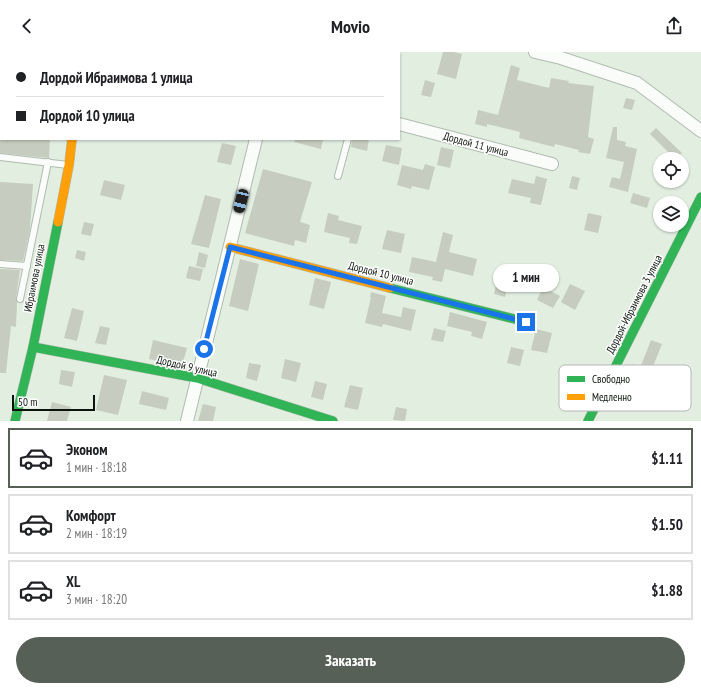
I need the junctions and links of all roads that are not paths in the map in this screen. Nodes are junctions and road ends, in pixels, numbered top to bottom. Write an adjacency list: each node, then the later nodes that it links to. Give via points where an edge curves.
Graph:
1 (535, 52): 2 (street)
2 (562, 55): 4 (street, via 637,83)
3 (400, 124): 10 (street, Дордой 11 улица)
4 (701, 131)
5 (72, 140): 11 (street, Ибраимова улица)
6 (256, 140): 14 (street)
7 (348, 140): 12 (lane)
8 (0, 157): 9 (lane)
9 (48, 162): 11 (lane); 16 (lane)
10 (552, 164)
11 (69, 165): 19 (street, Ибраимова улица)
12 (338, 176)
13 (701, 197): 20 (street, Дордой-Ибраимова 3 улица)
14 (230, 247): 18 (street, Дордой 10 улица); 21 (street)
15 (0, 264): 16 (lane)
16 (27, 266): 17 (lane)
17 (20, 299)
18 (526, 322)
19 (33, 347): 21 (street, Дордой 9 улица); 23 (street, Ибраимова улица)
20 (616, 365)
21 (197, 378): 24 (street); 25 (street, Дордой 9 улица)
22 (593, 411): 26 (street, Дордой-Ибраимова 3 улица)
23 (15, 421)
24 (187, 421)
25 (333, 421)
26 (588, 421)

